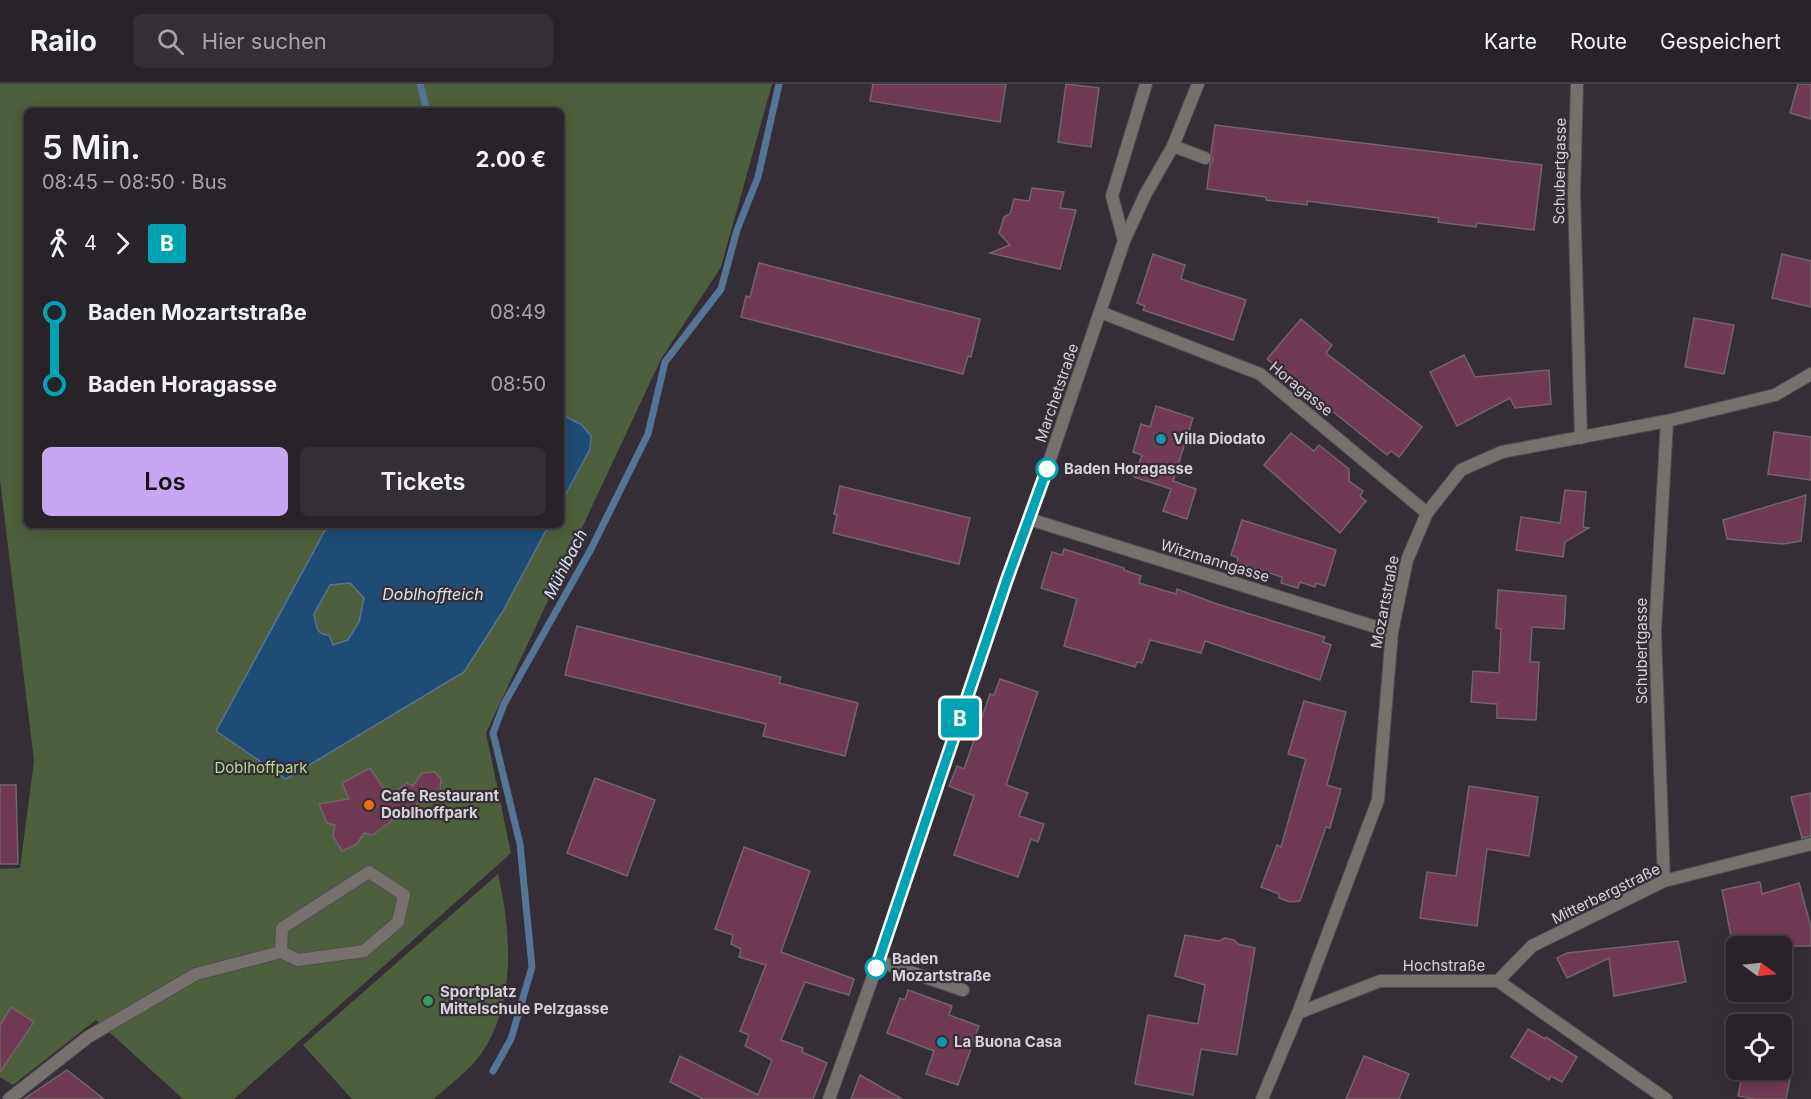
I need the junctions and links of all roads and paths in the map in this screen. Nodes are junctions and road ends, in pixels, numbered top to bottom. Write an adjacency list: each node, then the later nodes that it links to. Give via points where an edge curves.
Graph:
1 (1146, 84): 6 (street, via 1112,196)
2 (1198, 84): 4 (street, Marchetstraße)
3 (1577, 84): 10 (street, Schubertgasse, via 1574,194)
4 (1173, 146): 5 (street); 6 (street, Marchetstraße)
5 (1205, 158)
6 (1124, 241): 7 (street, Marchetstraße)
7 (1100, 312): 11 (street, Horagasse, via 1260,374); 12 (street, Marchetstraße)
8 (1811, 374): 9 (street, Mozartstraße, via 1775,395)
9 (1667, 421): 10 (street, Mozartstraße); 15 (street, Schubertgasse, via 1655,632)
10 (1581, 438): 11 (street, Mozartstraße, via 1502,452 1461,470)
11 (1428, 513): 13 (street, Mozartstraße, via 1407,560)
12 (1029, 519): 13 (street, Witzmanngasse); 17 (street, Marchetstraße)
13 (1392, 632): 20 (street, Mozartstraße, via 1378,800)
14 (1811, 844): 15 (street, Mitterbergstraße)
15 (1664, 881): 18 (street, Mitterbergstraße, via 1532,946)
16 (281, 952): 16 (street, via 282,928 369,872 404,895 398,922 364,951 298,960); 21 (street, via 196,974 88,1037)
17 (878, 961): 19 (street); 22 (street, Marchetstraße)
18 (1498, 981): 20 (street, Hochstraße, via 1380,981); 24 (street, Hochstraße)
19 (963, 990)
20 (1298, 1013): 23 (street, Mozartstraße)
21 (9, 1099)
22 (829, 1099)
23 (1262, 1099)
24 (1666, 1099)

